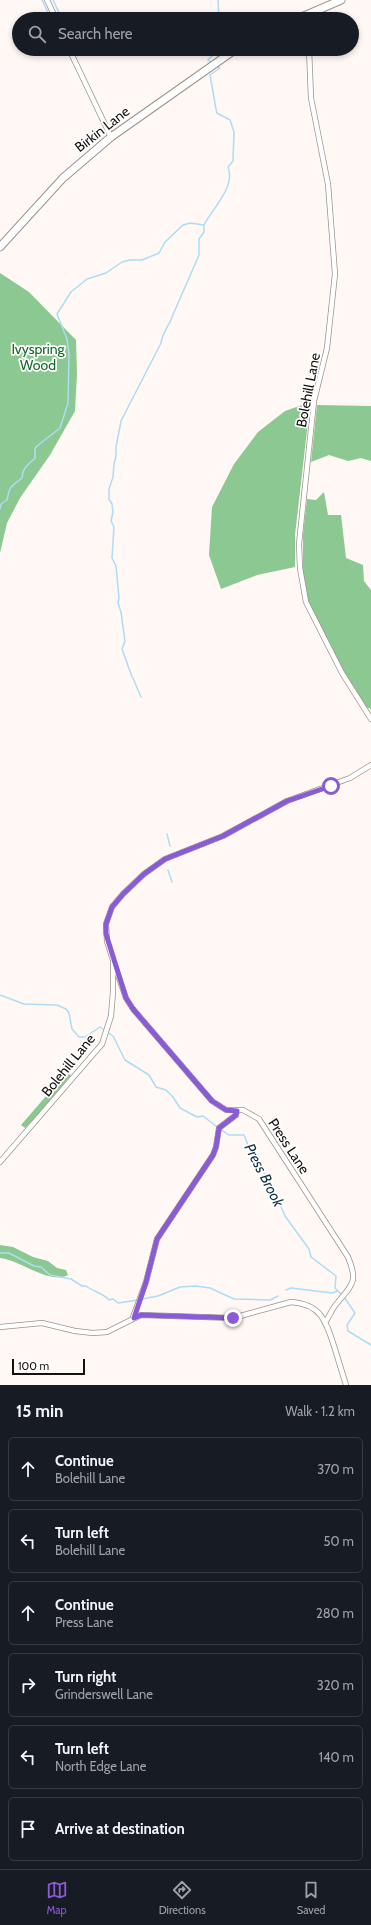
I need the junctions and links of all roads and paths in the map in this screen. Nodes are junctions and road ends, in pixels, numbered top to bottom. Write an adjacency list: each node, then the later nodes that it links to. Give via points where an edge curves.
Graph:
1 (47, 0): 3 (street)
2 (341, 0): 4 (street)
3 (53, 12)
4 (320, 12)
5 (72, 56): 8 (street)
6 (224, 56): 8 (street, Birkin Lane)
7 (309, 56): 10 (street, Bolehill Lane, via 311,98 328,184 335,274 327,348 314,400 299,544 300,568 306,602 342,673)
8 (111, 137): 9 (street, Birkin Lane, via 63,178)
9 (0, 247)
10 (371, 719)
11 (371, 765): 12 (street, Bolehill Lane, via 350,778 287,801 223,836 165,859 149,870 112,907 106,924 106,934)
12 (113, 960): 13 (street, Press Lane, via 126,998 133,1009 212,1101 226,1110); 14 (street, Bolehill Lane, via 113,992 108,1029 102,1044)
13 (237, 1111): 15 (street, via 236,1115 219,1128 213,1155 157,1239); 16 (street, Press Lane, via 243,1110 259,1119 348,1257 354,1278 352,1286)
14 (0, 1162)
15 (134, 1318): 16 (street, via 141,1315 233,1318 291,1302 306,1304); 17 (street, via 107,1332 93,1333 42,1323)
16 (326, 1321): 18 (street)
17 (0, 1327)
18 (346, 1385)

